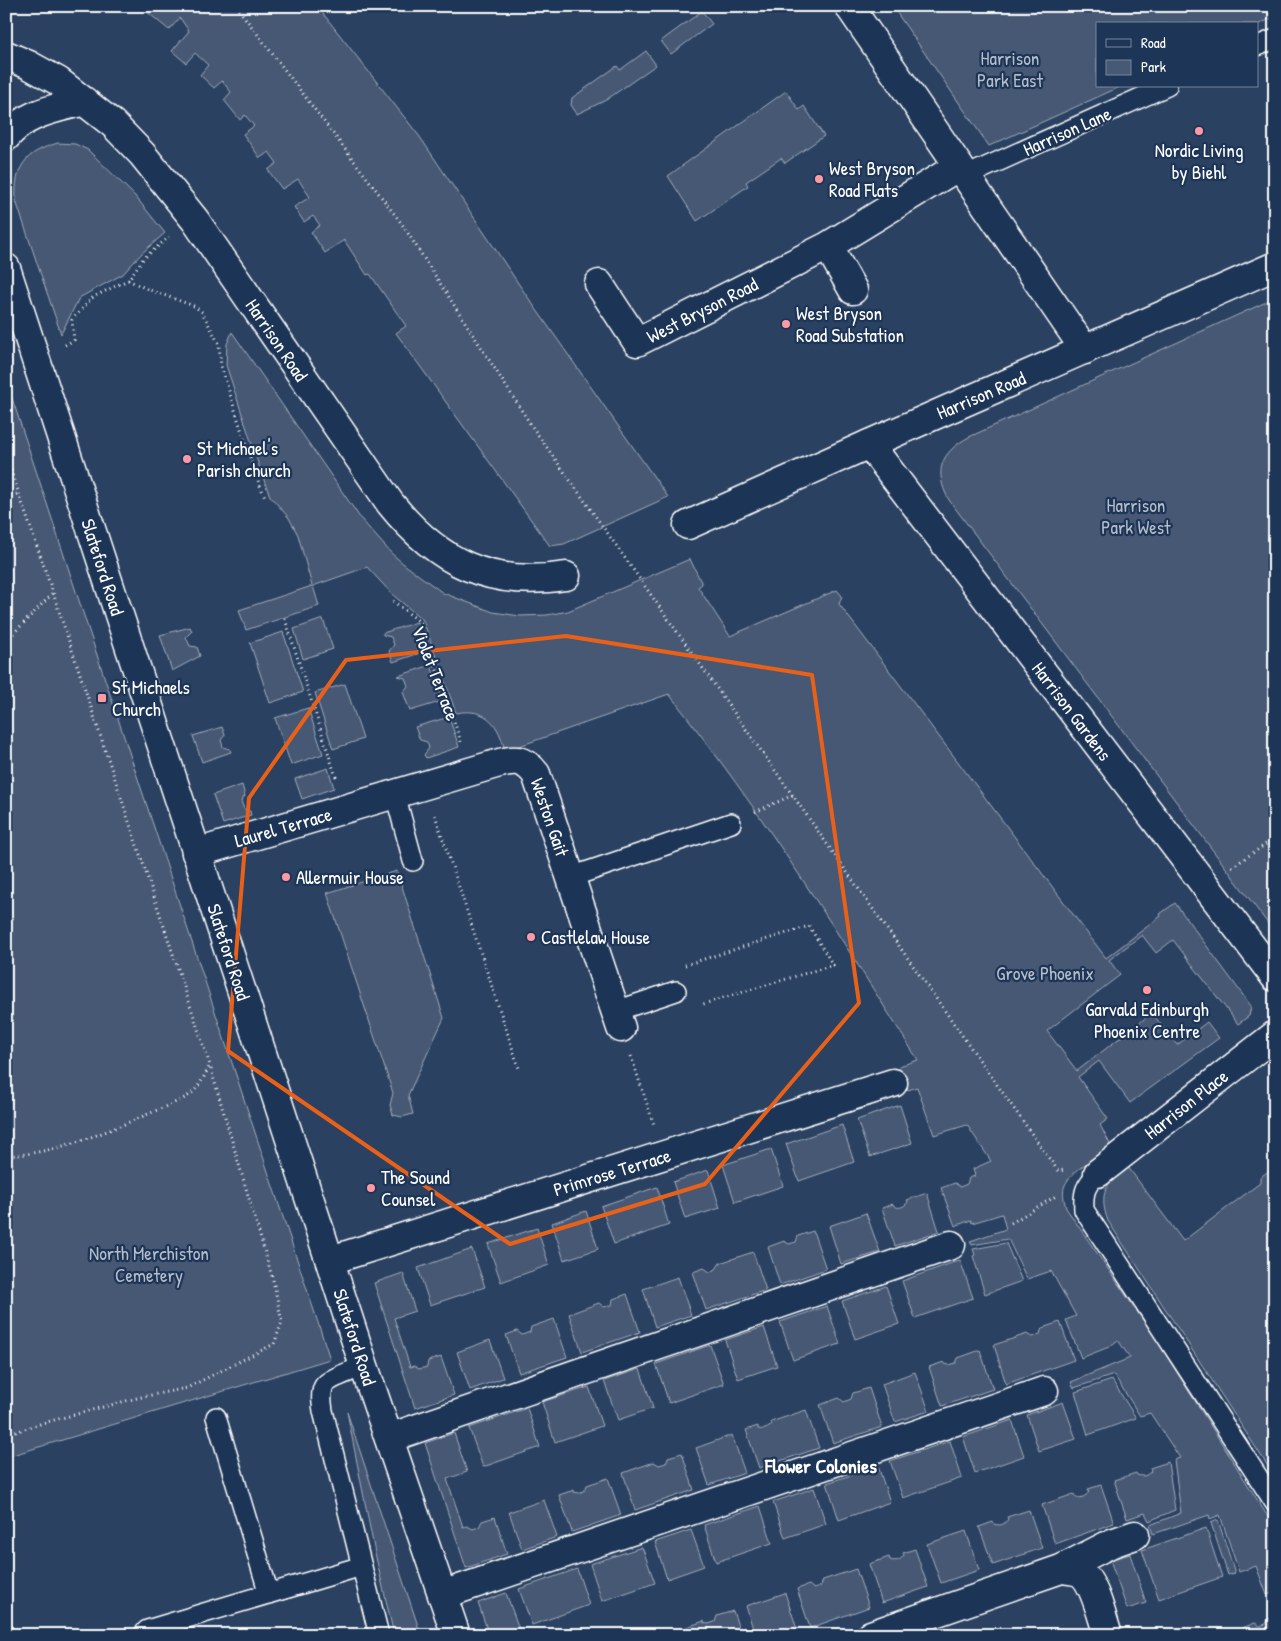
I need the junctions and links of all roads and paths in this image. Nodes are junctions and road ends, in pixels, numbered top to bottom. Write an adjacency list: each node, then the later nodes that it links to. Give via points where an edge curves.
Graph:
1 (236, 6): 33 (path, via 402,224 531,425)
2 (380, 6): 3 (path, via 382,9)
3 (385, 6)
4 (849, 6): 11 (street)
5 (1275, 39): 6 (lane)
6 (1258, 46)
7 (6, 55): 9 (street, Harrison Road, via 58,81)
8 (1163, 88): 11 (lane, Harrison Lane)
9 (84, 101): 10 (street, via 30,116); 12 (street, Harrison Road, via 113,124 142,154)
10 (6, 137)
11 (962, 171): 13 (street, West Bryson Road); 20 (street)
12 (195, 220): 16 (path, via 158,244 143,258); 27 (street, Harrison Road, via 390,504 411,527 451,558 482,573 529,580)
13 (828, 246): 17 (street, West Bryson Road, via 637,342); 18 (street)
14 (1275, 266): 20 (street, Harrison Road)
15 (6, 268): 38 (street, Slateford Road)
16 (128, 280): 19 (path, via 93,297 72,320 74,340); 25 (path, via 202,312 219,344 223,373)
17 (599, 284)
18 (853, 290)
19 (65, 345)
20 (1085, 350): 21 (street, Harrison Road)
21 (869, 444): 26 (street, Harrison Road); 41 (street, Harrison Gardens)
22 (6, 456): 23 (path)
23 (18, 494): 24 (path); 28 (path)
24 (6, 496)
25 (265, 498)
26 (688, 526)
27 (566, 576)
28 (53, 592): 31 (path); 48 (path)
29 (393, 601): 32 (path, Violet Terrace, via 421,623)
30 (285, 619): 35 (path, via 341,790)
31 (6, 641)
32 (477, 750): 34 (street, via 394,780)
33 (793, 795): 36 (path); 53 (path, via 1058,1171 1076,1168)
34 (382, 797): 35 (street, Laurel Terrace); 39 (lane); 40 (street, Weston Gait, via 511,760 523,762 536,774); 49 (path, via 430,801)
35 (340, 810): 38 (street, Laurel Terrace)
36 (731, 823): 40 (lane)
37 (1275, 838): 41 (path)
38 (196, 853): 56 (street, Slateford Road)
39 (413, 861)
40 (570, 877): 46 (street, Weston Gait)
41 (1205, 885): 43 (street, Harrison Gardens)
42 (681, 966): 45 (path, via 809,926 833,965)
43 (1275, 977)
44 (676, 991): 46 (lane)
45 (697, 1006)
46 (619, 1020): 51 (path)
47 (1275, 1035): 53 (street, Harrison Place)
48 (210, 1065): 52 (path, via 200,1084 190,1094 164,1107 66,1146); 60 (path, via 273,1280 282,1322 274,1344 188,1388 137,1398)
49 (520, 1070)
50 (893, 1083): 51 (street, Primrose Terrace)
51 (664, 1155): 56 (street, Primrose Terrace)
52 (6, 1156)
53 (1092, 1179): 54 (path); 62 (lane, via 1083,1197 1084,1210)
54 (1011, 1223)
55 (951, 1245): 61 (street)
56 (331, 1260): 57 (street, Slateford Road)
57 (364, 1366): 61 (street, Slateford Road); 64 (lane, via 330,1380 322,1395 323,1411)
58 (1044, 1391): 67 (street)
59 (216, 1417): 66 (lane)
60 (6, 1435)
61 (389, 1438): 67 (street, Slateford Road)
62 (1275, 1503)
63 (1135, 1534): 65 (street)
64 (362, 1566): 66 (lane); 69 (lane)
65 (1061, 1569): 71 (street); 72 (street, via 1080,1573 1087,1579)
66 (269, 1594): 68 (lane, via 147,1630)
67 (442, 1595): 70 (street, Slateford Road)
68 (143, 1635)
69 (379, 1635)
70 (456, 1635)
71 (870, 1635)
72 (1108, 1635)

